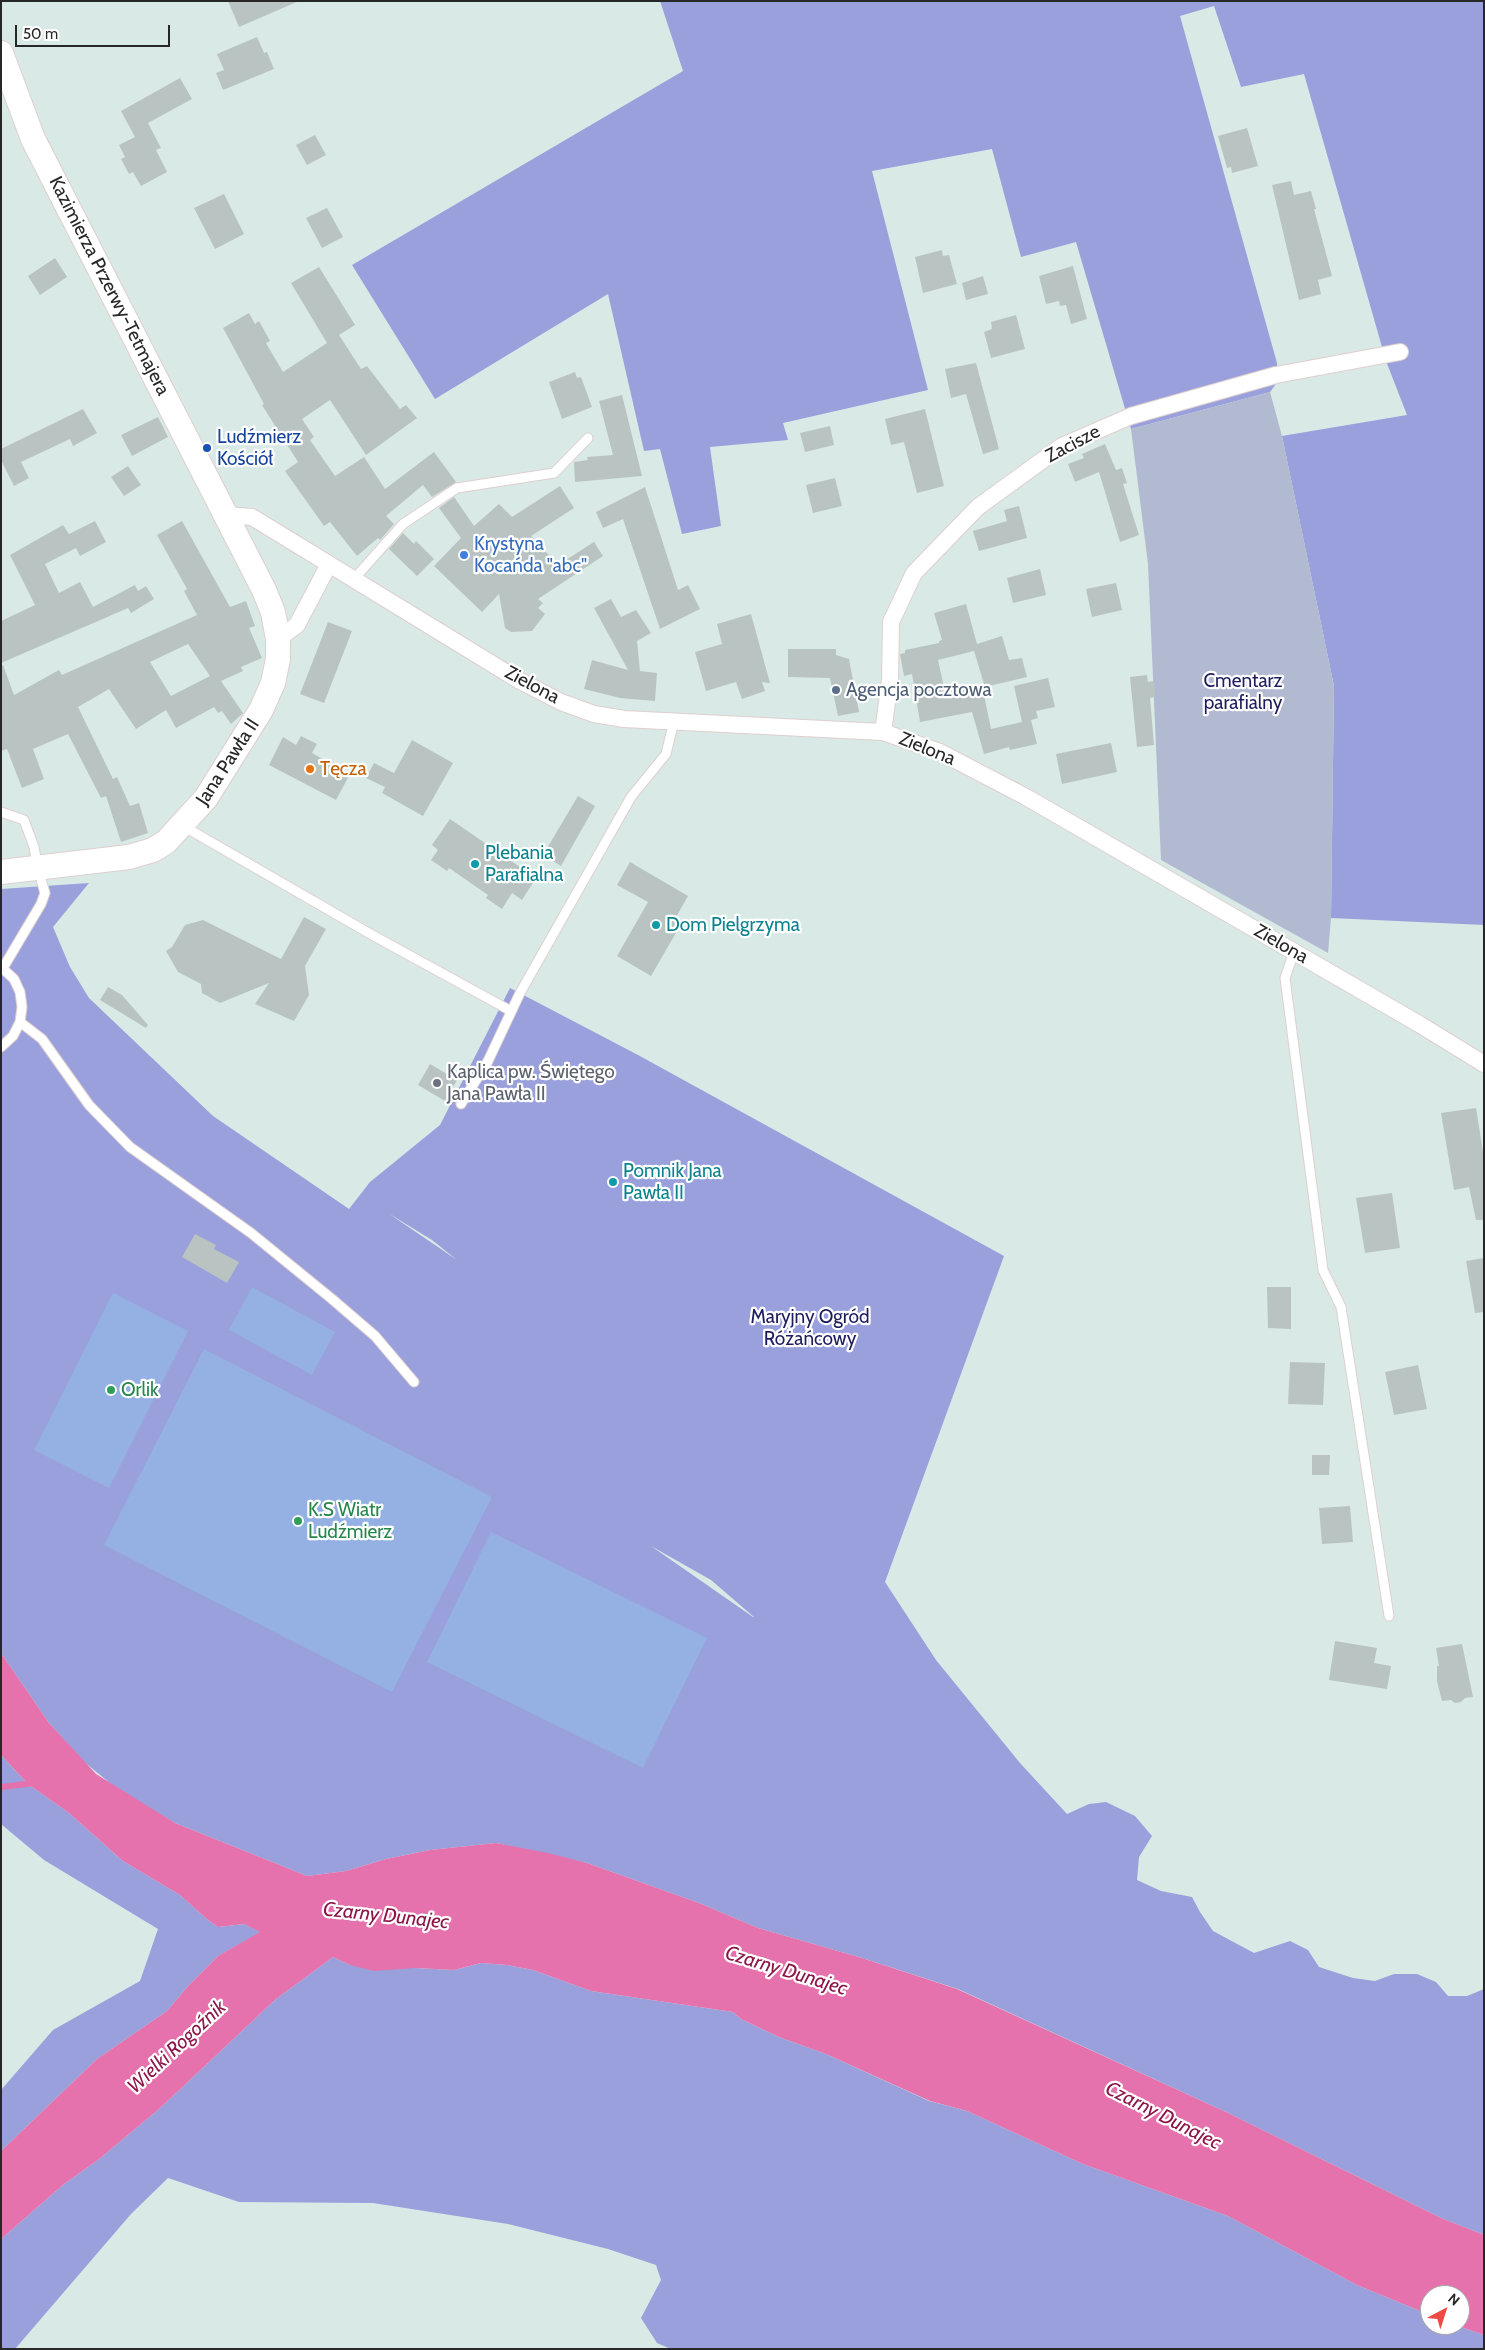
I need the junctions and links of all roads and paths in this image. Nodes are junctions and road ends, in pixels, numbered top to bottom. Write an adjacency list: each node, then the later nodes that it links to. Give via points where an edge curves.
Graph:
1 (1, 54): 4 (street, Kazimierza Przerwy-Tetmajera, via 33,139)
2 (1400, 352): 9 (street, Zacisze, via 1276,375 1131,416 1062,446 978,507 914,573 891,622 890,680)
3 (588, 438): 6 (lane, via 554,473 457,488 403,524)
4 (226, 515): 5 (street, Zielona, via 252,517); 7 (street, Jana Pawła II, via 264,590 273,612)
5 (330, 564): 6 (street, Zielona); 7 (street, via 297,626)
6 (353, 580): 8 (street, Zielona, via 520,681 561,702 616,718)
7 (278, 639): 11 (street, Jana Pawła II, via 278,659 262,710 206,798)
8 (674, 721): 9 (street, Zielona); 16 (lane, via 666,754 631,797)
9 (883, 732): 14 (street, Zielona, via 940,752 979,771)
10 (1, 812): 12 (lane, via 24,820)
11 (183, 826): 12 (street, Jana Pawła II, via 153,850 129,857); 16 (lane)
12 (38, 869): 13 (street, Jana Pawła II); 15 (lane, via 45,893)
13 (1, 872)
14 (1294, 952): 19 (street, Zielona); 22 (lane, via 1285,978 1323,1270 1341,1307)
15 (2, 968): 17 (lane, via 14,979 20,992)
16 (511, 1011): 20 (lane, via 488,1061)
17 (20, 1022): 18 (lane, via 13,1036); 21 (lane, via 42,1039 89,1105 130,1147 251,1233 332,1300 375,1336)
18 (1, 1046)
19 (1484, 1064)
20 (461, 1104)
21 (414, 1382)
22 (1389, 1616)

